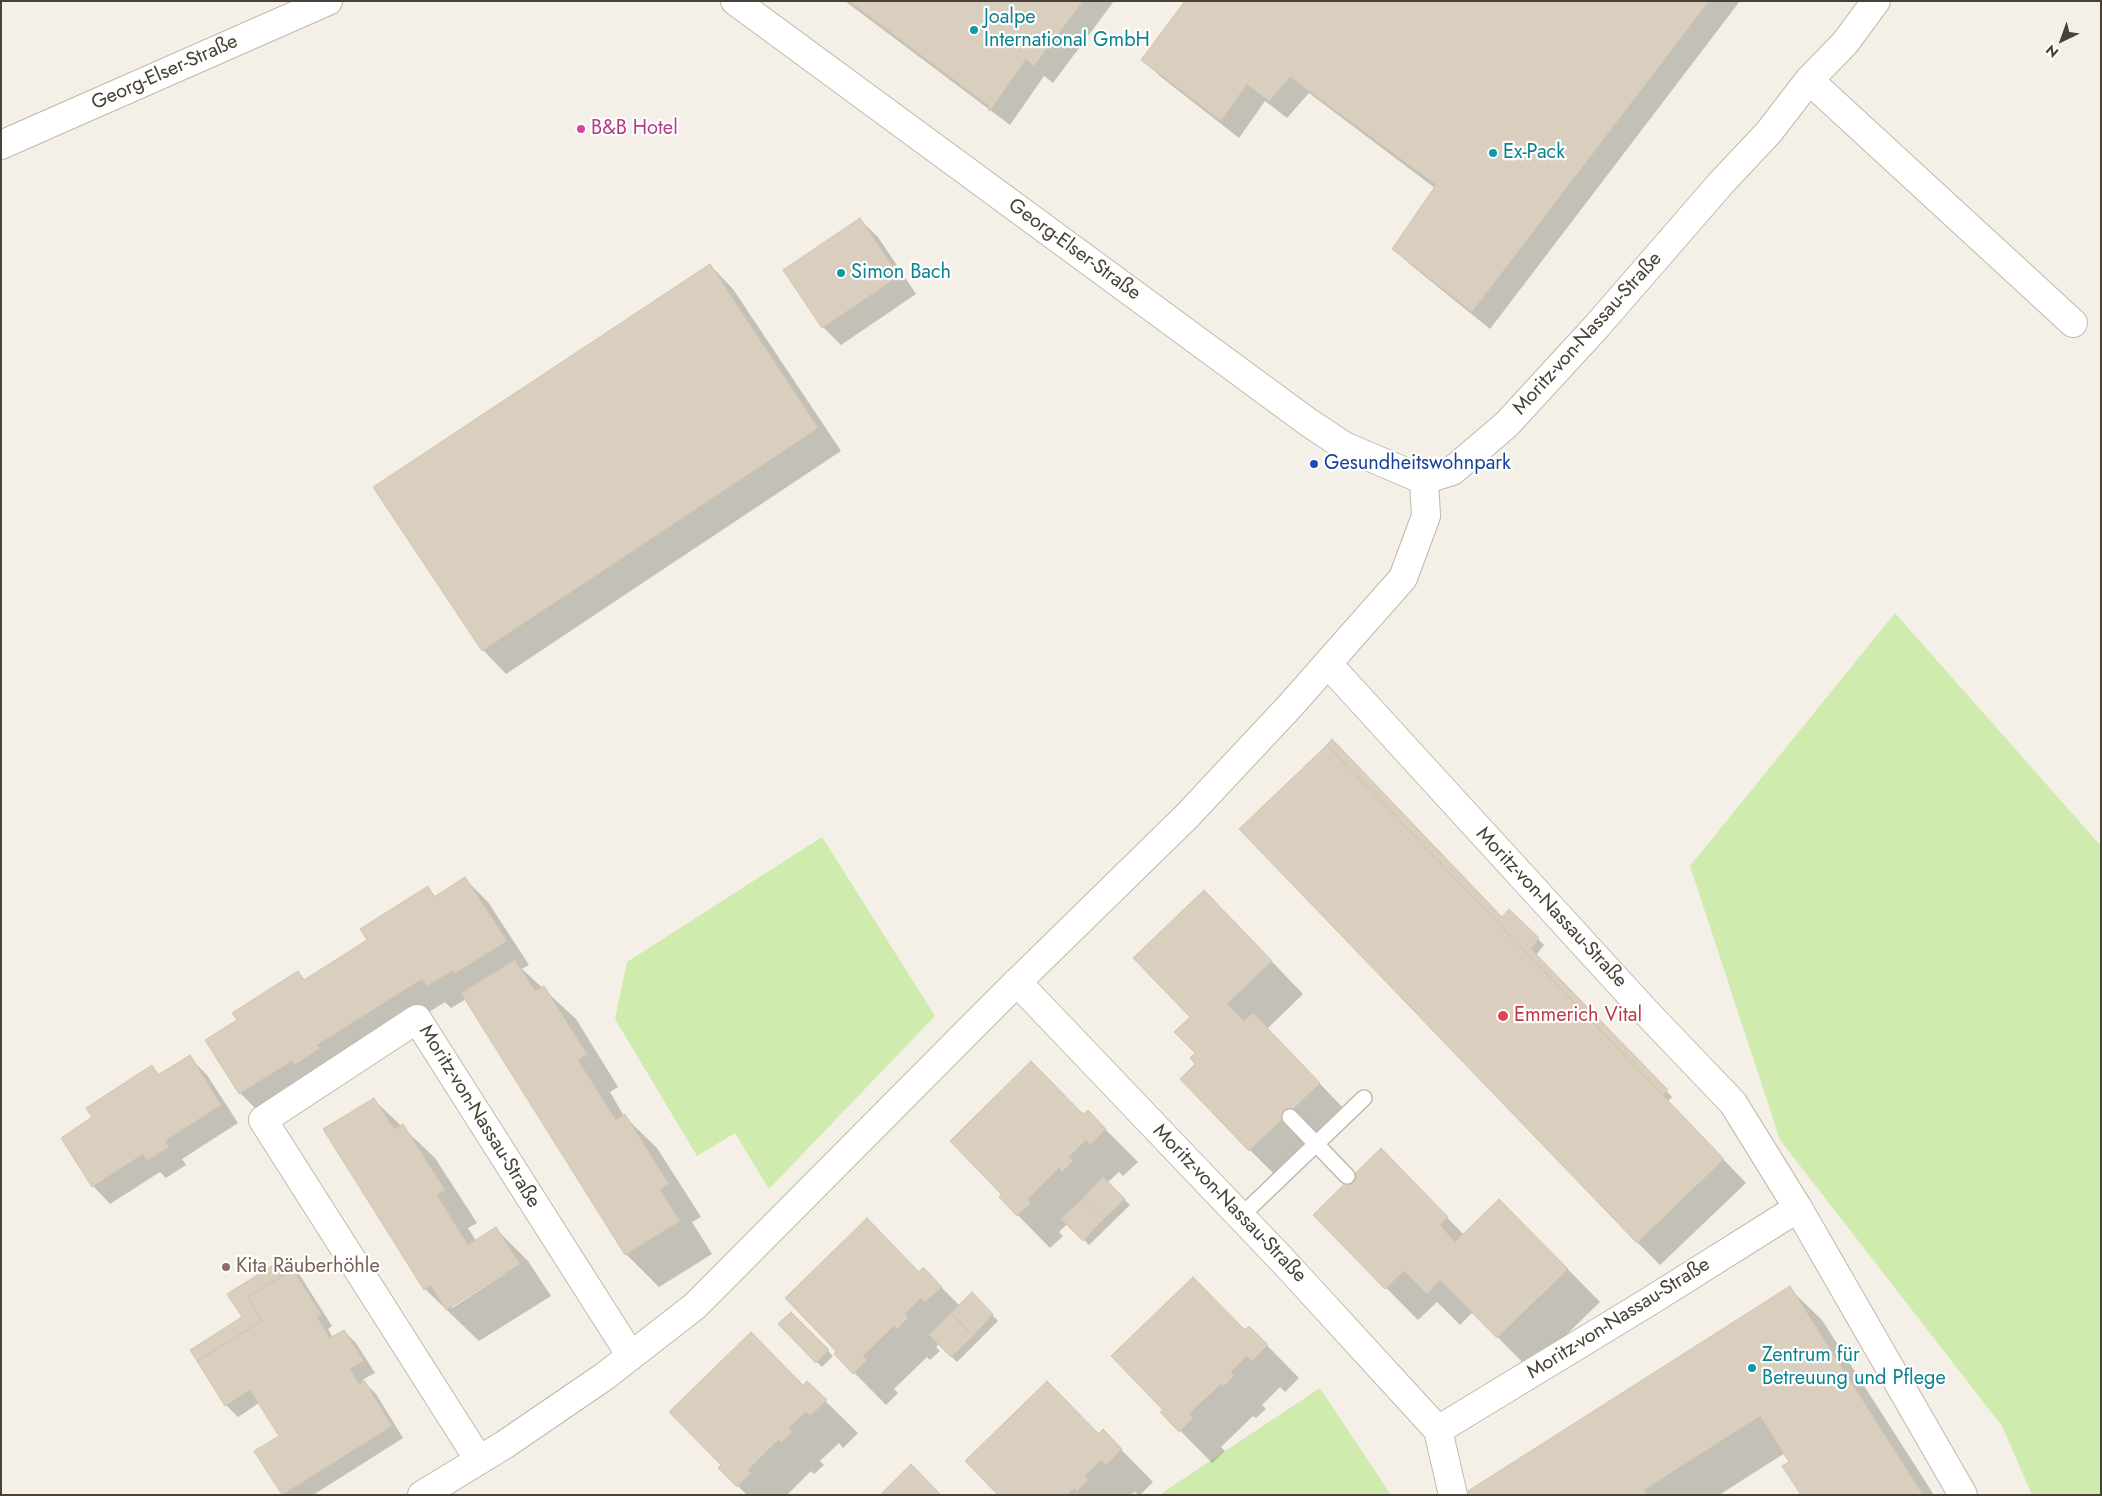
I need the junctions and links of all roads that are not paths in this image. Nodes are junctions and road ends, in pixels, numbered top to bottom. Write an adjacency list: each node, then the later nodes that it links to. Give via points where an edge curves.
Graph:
1 (328, 1): 5 (street, Georg-Elser-Straße)
2 (734, 1): 7 (street, Georg-Elser-Straße, via 1308,422 1344,446)
3 (1876, 1): 4 (street, Moritz-von-Nassau-Straße, via 1845,43)
4 (1810, 80): 6 (street); 7 (street, Moritz-von-Nassau-Straße, via 1769,132 1507,424 1452,471)
5 (1, 145)
6 (2073, 323)
7 (1424, 480): 8 (street, via 1426,516 1403,578)
8 (1328, 664): 9 (street, via 1186,816); 14 (street, Moritz-von-Nassau-Straße, via 1733,1103)
9 (1017, 982): 15 (street, Moritz-von-Nassau-Straße); 16 (street, via 695,1306)
10 (1364, 1098): 12 (lane)
11 (1290, 1117): 12 (lane)
12 (1316, 1144): 13 (lane); 15 (lane)
13 (1348, 1176)
14 (1798, 1208): 17 (street, Moritz-von-Nassau-Straße); 21 (street, Moritz-von-Nassau-Straße)
15 (1242, 1216): 17 (street, Moritz-von-Nassau-Straße)
16 (631, 1356): 18 (street); 18 (street, Moritz-von-Nassau-Straße, via 417,1019 263,1120)
17 (1438, 1430): 20 (street, Moritz-von-Nassau-Straße)
18 (480, 1460): 19 (street)
19 (422, 1495)
20 (1453, 1495)
21 (1963, 1495)

